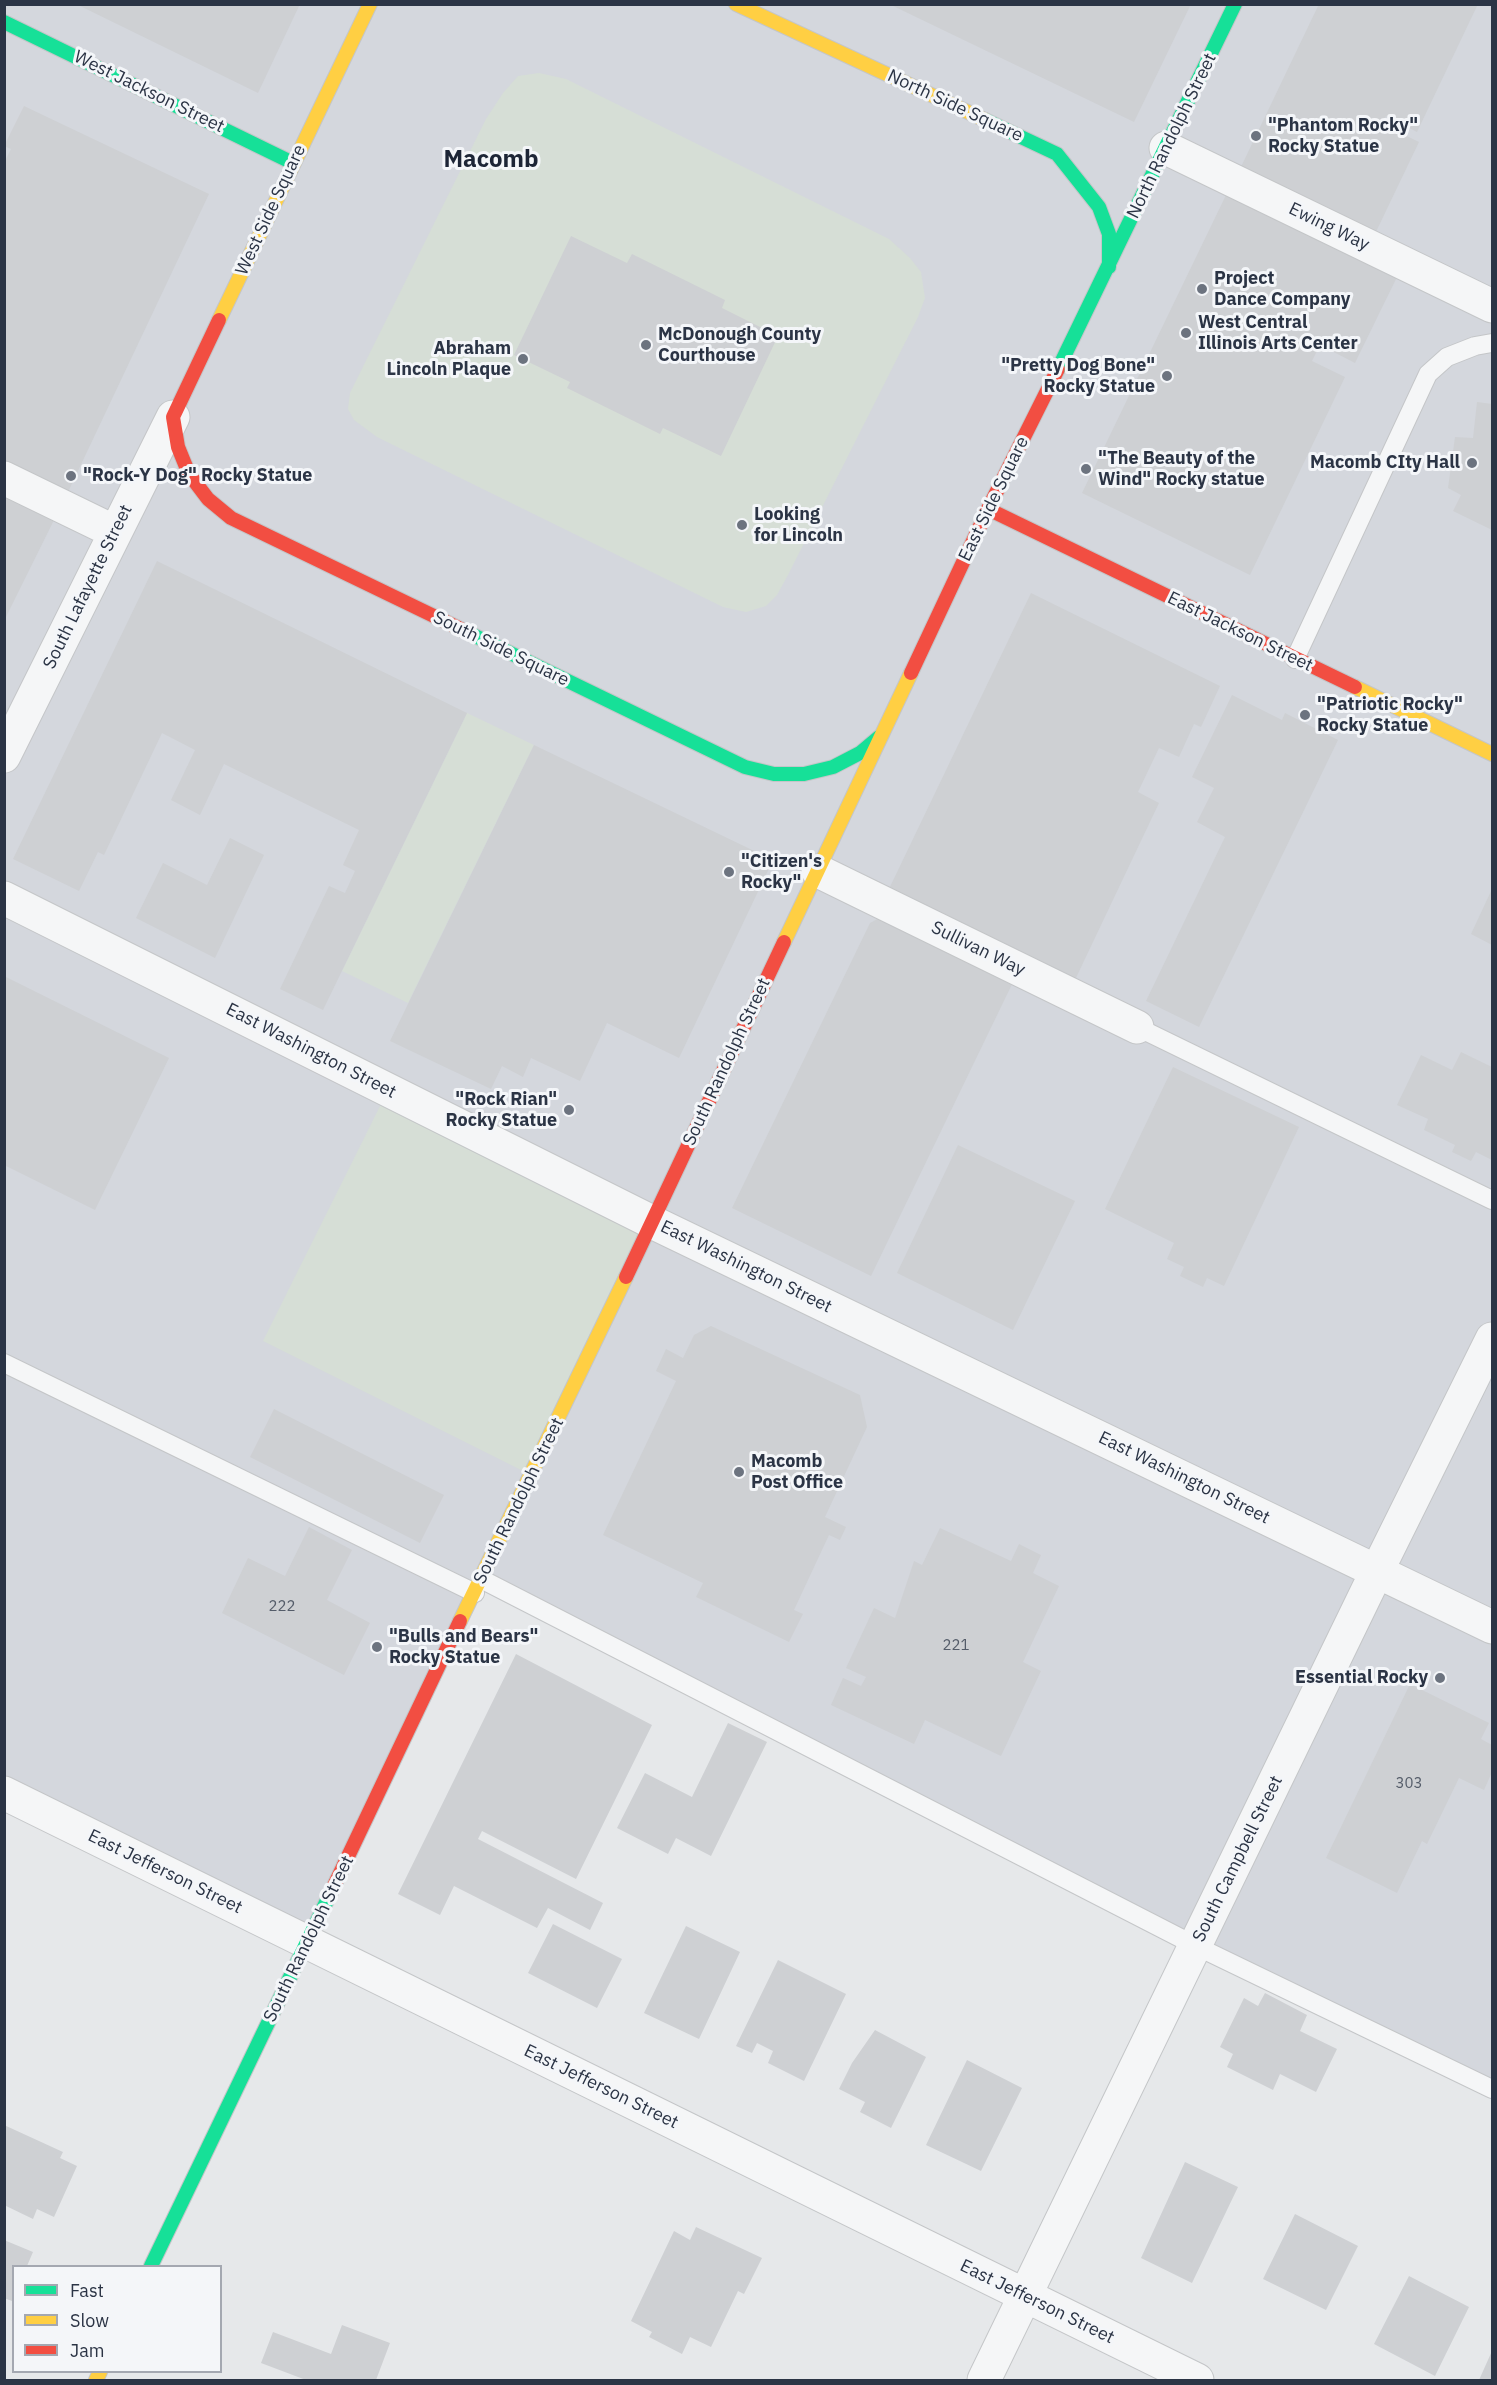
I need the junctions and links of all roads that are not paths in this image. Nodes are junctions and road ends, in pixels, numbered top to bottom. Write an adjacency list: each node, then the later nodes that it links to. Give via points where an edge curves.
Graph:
1 (370, 4): 6 (street, West Side Square)
2 (736, 4): 7 (street, North Side Square, via 1057,154 1099,207 1109,234)
3 (1235, 4): 5 (street, North Randolph Street)
4 (4, 22): 6 (street, West Jackson Street)
5 (1166, 148): 7 (street, North Randolph Street); 8 (street, Ewing Way)
6 (293, 163): 10 (street, West Side Square)
7 (1109, 267): 12 (street, East Side Square)
8 (1492, 306)
9 (1492, 343): 14 (lane, via 1447,357 1428,374)
10 (172, 417): 13 (street, South Lafayette Street); 15 (street, South Side Square, via 189,474 231,518 745,766 774,774 804,774 833,767 860,753)
11 (4, 478): 13 (street)
12 (988, 509): 14 (street, East Jackson Street); 15 (street, East Side Square)
13 (115, 532): 17 (street, South Lafayette Street)
14 (1295, 659): 16 (street, East Jackson Street)
15 (883, 734): 18 (street, South Randolph Street)
16 (1492, 754)
17 (4, 756)
18 (818, 871): 20 (street, Sullivan Way); 22 (street, South Randolph Street)
19 (4, 898): 22 (street, East Washington Street)
20 (1137, 1027): 21 (lane)
21 (1492, 1200)
22 (652, 1222): 25 (street, East Washington Street); 26 (street, South Randolph Street)
23 (1492, 1339): 25 (street, South Campbell Street)
24 (4, 1364): 26 (lane)
25 (1377, 1571): 27 (street, East Washington Street); 30 (street, South Campbell Street)
26 (478, 1586): 29 (street, South Randolph Street); 30 (lane)
27 (1492, 1626)
28 (4, 1793): 29 (street, East Jefferson Street)
29 (308, 1941): 32 (street, South Randolph Street); 33 (street, East Jefferson Street)
30 (1196, 1946): 31 (lane); 33 (street, South Campbell Street)
31 (1492, 2089)
32 (151, 2265)
33 (1025, 2297): 34 (street, South Campbell Street); 35 (street, East Jefferson Street)
34 (984, 2380)
35 (1197, 2380)

